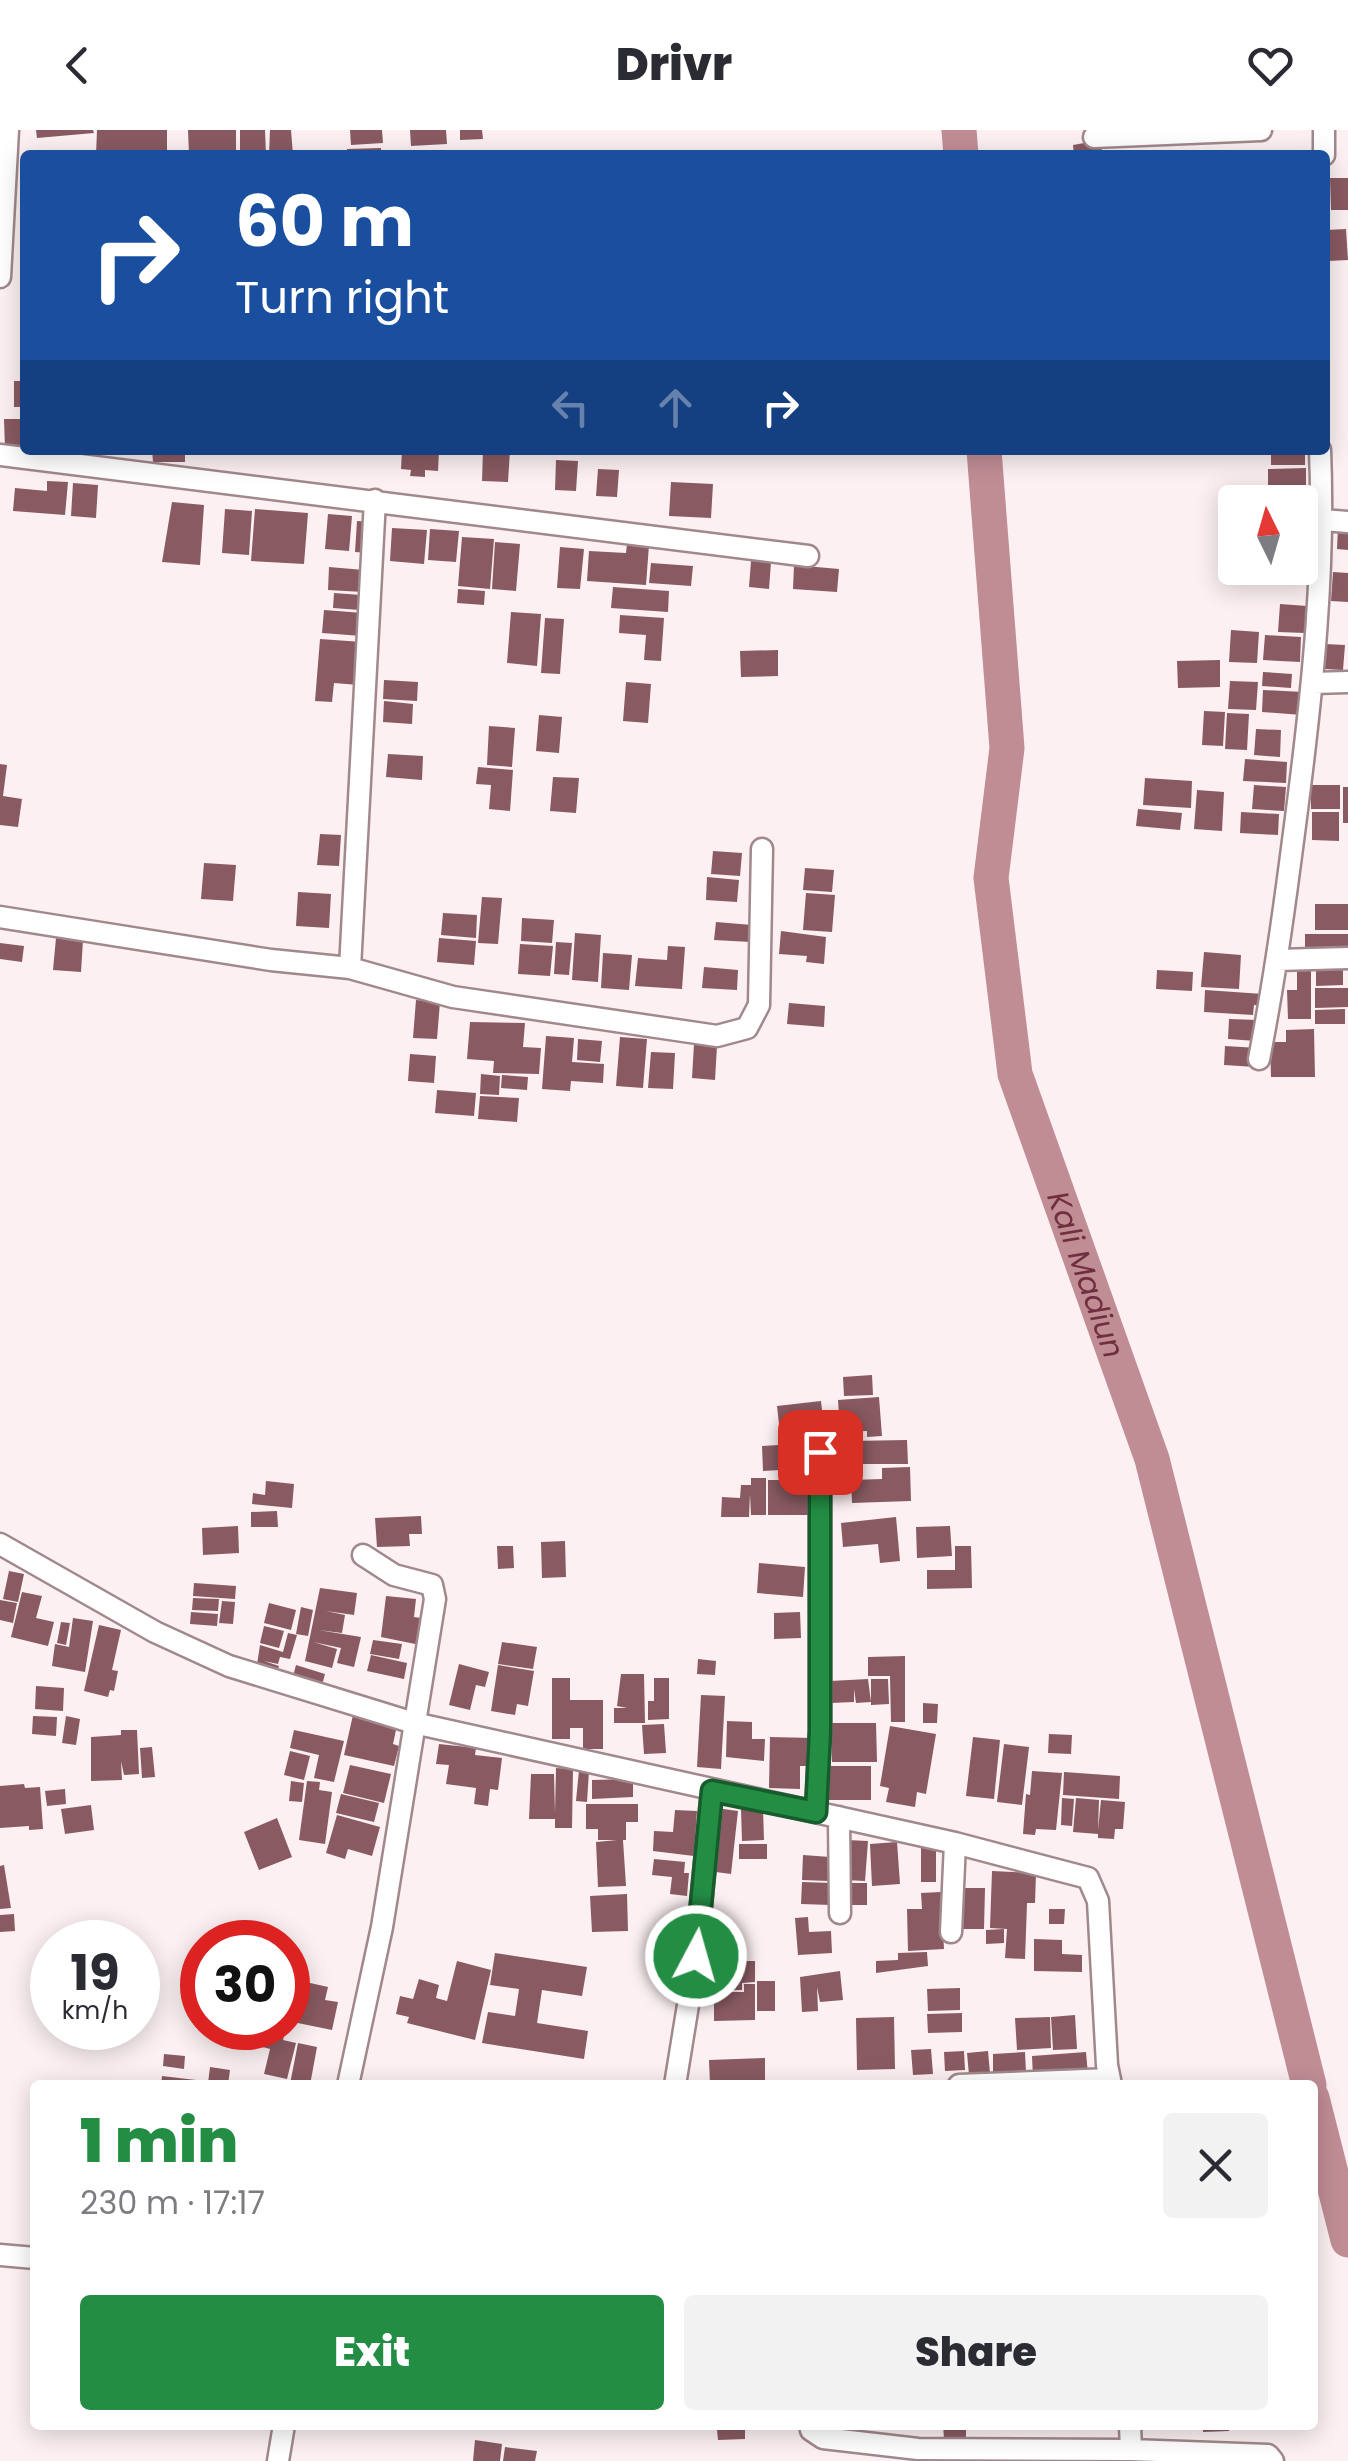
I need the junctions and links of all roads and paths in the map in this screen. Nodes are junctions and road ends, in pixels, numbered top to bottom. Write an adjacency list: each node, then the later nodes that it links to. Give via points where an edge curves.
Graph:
1 (8, 130): 4 (street)
2 (1261, 130): 3 (street)
3 (1094, 138)
4 (0, 277)
5 (0, 455): 7 (street)
6 (1320, 455): 8 (street)
7 (376, 500): 10 (street); 17 (street)
8 (1323, 520): 9 (street); 11 (street)
9 (1348, 522)
10 (808, 556)
11 (1313, 682): 12 (street); 16 (street)
12 (1348, 682)
13 (762, 849): 17 (street, via 760,1006 748,1028 732,1034 453,996)
14 (0, 917): 17 (street)
15 (1348, 958): 16 (street)
16 (1278, 960): 18 (street)
17 (350, 968)
18 (1259, 1059)
19 (820, 1452): 24 (street)
20 (0, 1544): 22 (street, via 154,1632 229,1666)
21 (363, 1555): 22 (street, via 434,1590)
22 (414, 1722): 23 (street); 29 (street, via 382,1927)
23 (712, 1791): 24 (street); 30 (street, via 696,1956)
24 (816, 1812): 25 (street)
25 (839, 1817): 26 (street); 27 (street)
26 (955, 1844): 28 (street); 31 (street, via 1081,1875 1093,1886)
27 (840, 1913)
28 (950, 1932)
29 (349, 2080)
30 (675, 2080)
31 (1111, 2080)
32 (0, 2255): 33 (street)
33 (30, 2258)
34 (283, 2430): 39 (street)
35 (811, 2430): 38 (street, via 823,2438)
36 (1130, 2430): 37 (street)
37 (1131, 2450): 38 (street); 40 (street, via 1268,2455)
38 (918, 2455)
39 (278, 2461)
40 (1274, 2461)

